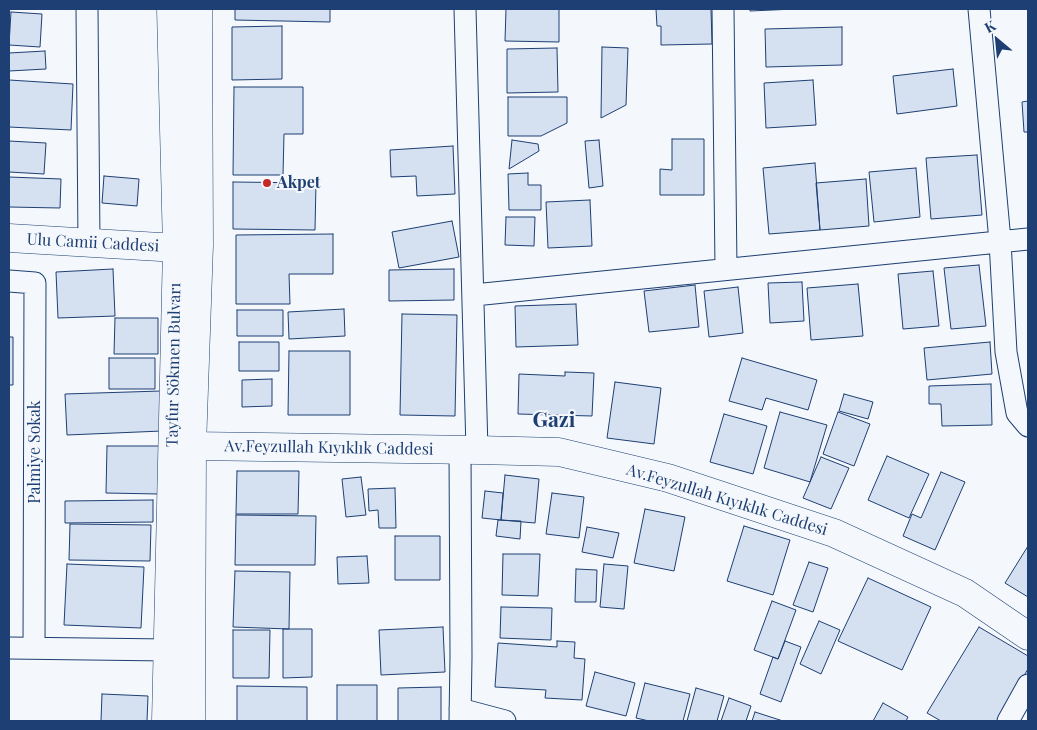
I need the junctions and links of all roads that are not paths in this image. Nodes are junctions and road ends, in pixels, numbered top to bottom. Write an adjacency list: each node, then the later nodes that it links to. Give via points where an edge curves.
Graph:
1 (87, 9): 10 (street)
2 (171, 9): 11 (main road, Tayfur Sökmen Bulvarı)
3 (198, 9): 16 (main road, Tayfur Sökmen Bulvarı, via 199,245)
4 (465, 9): 14 (street)
5 (723, 9): 12 (street)
6 (979, 9): 9 (street)
7 (9, 238): 10 (main road, Ulu Camii Caddesi)
8 (1028, 239): 9 (street)
9 (1000, 241): 12 (street); 15 (street, via 1006,352)
10 (89, 243): 11 (main road, Ulu Camii Caddesi)
11 (177, 248): 21 (main road, Tayfur Sökmen Bulvarı)
12 (726, 269): 14 (street)
13 (9, 281): 20 (street, Palmiye Sokak, via 36,283)
14 (474, 295): 17 (street)
15 (1025, 417)
16 (192, 446): 17 (main road, Av.Feyzullah Kıyıklık Caddesi); 25 (main road, Tayfur Sökmen Bulvarı)
17 (469, 450): 18 (main road, Av.Feyzullah Kıyıklık Caddesi, via 559,452 668,478 834,533 965,594); 23 (street)
18 (1028, 636)
19 (9, 648): 20 (street)
20 (34, 648): 21 (street)
21 (168, 650): 24 (main road, Tayfur Sökmen Bulvarı)
22 (1028, 685): 27 (street)
23 (460, 715): 26 (street)
24 (166, 721)
25 (191, 721)
26 (505, 721)
27 (1008, 721)

